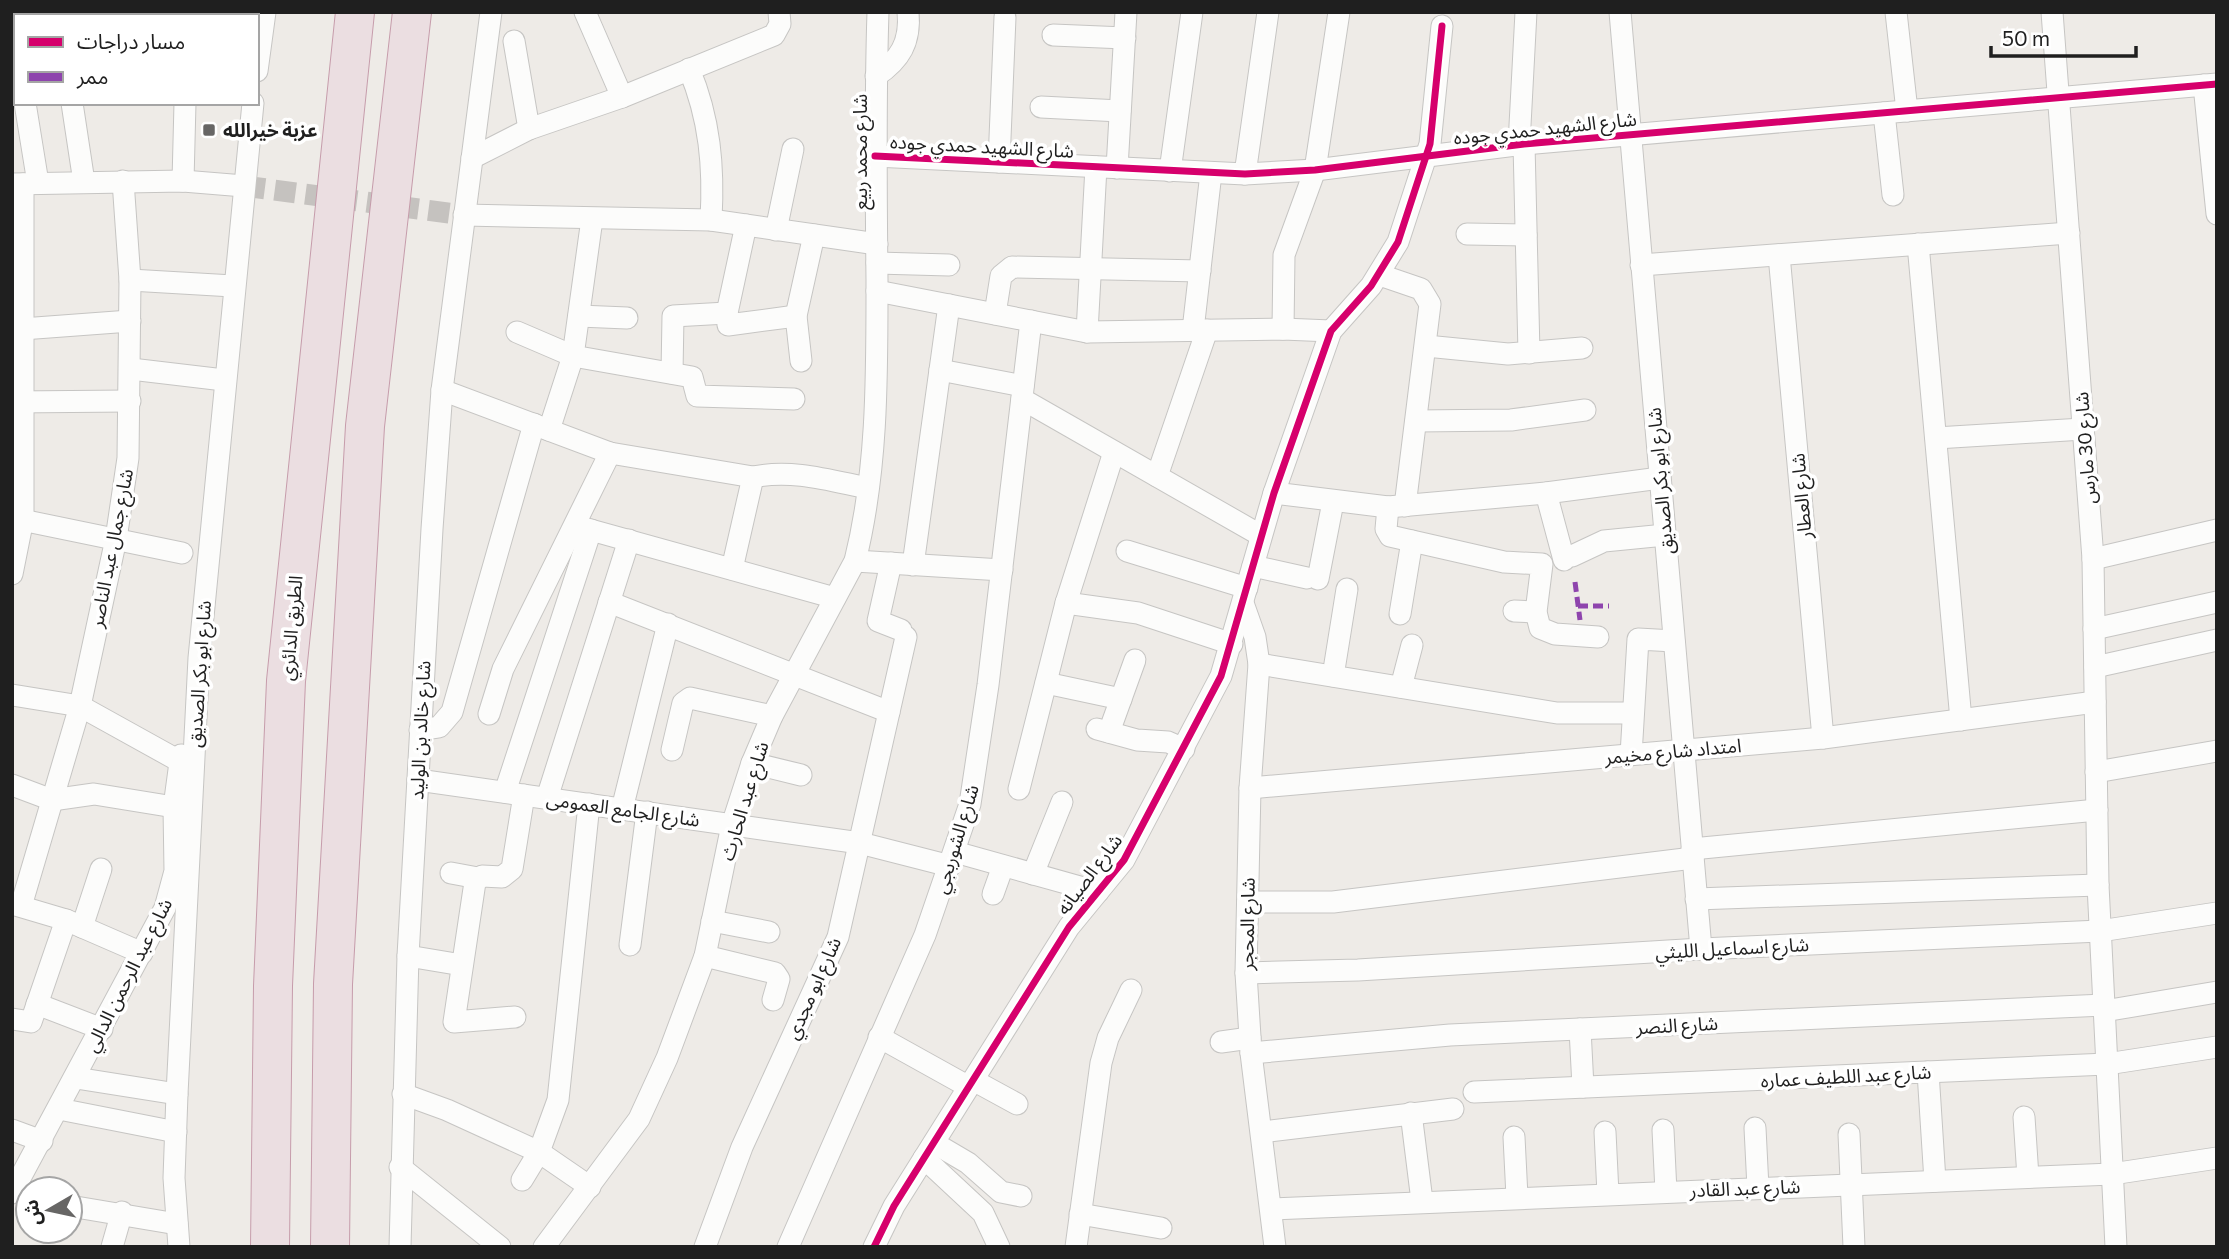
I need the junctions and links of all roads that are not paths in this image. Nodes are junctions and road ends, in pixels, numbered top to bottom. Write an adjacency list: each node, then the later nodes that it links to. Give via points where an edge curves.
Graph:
1 (265, 12): 22 (street)
2 (355, 12): 284 (highway, الطريق الدائري, via 286,681 272,986)
3 (412, 12): 285 (highway, via 365,426 333,984)
4 (491, 12): 42 (street, شارع خالد بن الوليد)
5 (585, 12): 26 (street)
6 (779, 12): 23 (street, via 780,24 774,35)
7 (878, 12): 24 (street, شارع محمد ربيع)
8 (908, 12): 24 (street, via 907,44 895,63)
9 (1126, 12): 20 (street)
10 (1192, 12): 46 (street)
11 (1268, 12): 48 (street)
12 (1339, 12): 45 (street)
13 (1526, 12): 38 (street)
14 (1620, 12): 37 (street, شارع ابو بكر الصديق)
15 (1896, 12): 34 (street)
16 (2052, 12): 27 (street, شارع 30 مارس)
17 (1005, 17): 43 (street)
18 (1442, 26): 41 (street)
19 (1053, 35): 20 (street)
20 (1125, 38): 33 (street)
21 (514, 40): 36 (street)
22 (259, 48)
23 (689, 69): 26 (street); 58 (street, via 711,148)
24 (876, 76): 40 (street, شارع محمد ربيع)
25 (2210, 84): 27 (street, شارع الشهيد حمدي جوده); 55 (street)
26 (622, 97): 36 (street)
27 (2058, 98): 34 (street, شارع الشهيد حمدي جوده); 61 (street, شارع 30 مارس)
28 (25, 105): 52 (street)
29 (72, 105): 51 (street)
30 (185, 105): 50 (street)
31 (253, 105): 53 (street, شارع ابو بكر الصديق)
32 (1041, 107): 33 (street)
33 (1120, 111): 44 (street)
34 (1907, 111): 35 (street, شارع الشهيد حمدي جوده)
35 (1884, 113): 37 (street, شارع الشهيد حمدي جوده); 54 (street)
36 (529, 129): 42 (street)
37 (1630, 135): 38 (street, شارع الشهيد حمدي جوده); 69 (street, شارع ابو بكر الصديق)
38 (1522, 144): 41 (street, شارع الشهيد حمدي جوده); 64 (street)
39 (793, 149): 60 (street)
40 (875, 156): 43 (street, شارع الشهيد حمدي جوده); 66 (street, شارع محمد ربيع)
41 (1426, 156): 45 (street, شارع الشهيد حمدي جوده); 72 (street, via 1398,242)
42 (472, 158): 56 (street, شارع خالد بن الوليد)
43 (999, 162): 44 (street, شارع الشهيد حمدي جوده)
44 (1106, 168): 46 (street, شارع الشهيد حمدي جوده); 70 (street)
45 (1315, 170): 48 (street, شارع الشهيد حمدي جوده); 85 (street, via 1284,255)
46 (1170, 171): 47 (street, شارع الشهيد حمدي جوده)
47 (1211, 173): 48 (street, شارع الشهيد حمدي جوده); 71 (street)
48 (1245, 174)
49 (123, 181): 50 (street); 51 (street); 73 (street, شارع جمال عبد الناصر)
50 (183, 181): 53 (street)
51 (84, 182): 52 (street)
52 (24, 183): 84 (street)
53 (244, 186): 74 (street, شارع ابو بكر الصديق)
54 (1893, 195)
55 (2217, 214)
56 (471, 215): 57 (street); 99 (street, شارع خالد بن الوليد)
57 (592, 219): 58 (street); 79 (street)
58 (711, 220): 59 (street)
59 (746, 225): 60 (street); 77 (street)
60 (776, 230): 63 (street)
61 (2068, 233): 65 (street); 107 (street, شارع 30 مارس)
62 (1467, 234): 64 (street)
63 (814, 235): 66 (street); 80 (street)
64 (1526, 235): 92 (street)
65 (1918, 244): 67 (street); 108 (street)
66 (877, 253): 68 (street); 75 (street, شارع محمد ربيع)
67 (1779, 255): 69 (street); 173 (street, شارع العطار)
68 (950, 265)
69 (1642, 265): 113 (street, شارع ابو بكر الصديق)
70 (1090, 269): 71 (street); 78 (street, via 1012,267 1001,276); 89 (street)
71 (1200, 271): 86 (street)
72 (1380, 275): 87 (street); 90 (street, via 1412,285 1427,296)
73 (130, 280): 74 (street); 82 (street, شارع جمال عبد الناصر)
74 (233, 286): 98 (street, شارع ابو بكر الصديق)
75 (877, 291): 76 (street); 114 (street, شارع عبد الحارث, via 877,402)
76 (949, 305): 78 (street); 96 (street)
77 (727, 313): 80 (street, via 726,322 731,326); 97 (street, via 673,316)
78 (995, 314): 83 (street)
79 (579, 316): 81 (street); 93 (street)
80 (796, 316): 94 (street)
81 (627, 318)
82 (130, 321): 84 (street); 95 (street, شارع جمال عبد الناصر)
83 (1031, 321): 89 (street); 100 (street, شارع الشوربجي)
84 (22, 328): 103 (street)
85 (1283, 329): 86 (street); 87 (street)
86 (1200, 330): 89 (street); 111 (street)
87 (1331, 331): 115 (street, شارع الصيانه)
88 (517, 332): 93 (street)
89 (1087, 332)
90 (1426, 346): 92 (street); 105 (street)
91 (1582, 348): 92 (street)
92 (1529, 352)
93 (573, 356): 97 (street); 106 (street)
94 (801, 361)
95 (131, 369): 98 (street); 102 (street, شارع جمال عبد الناصر)
96 (940, 370): 100 (street); 132 (street)
97 (673, 373): 101 (street, via 694,378 697,396)
98 (224, 380): 155 (street, شارع ابو بكر الصديق)
99 (446, 391): 106 (street); 172 (street, شارع خالد بن الوليد)
100 (1023, 393): 109 (street); 135 (street, شارع الشوربجي)
101 (794, 399)
102 (130, 401): 103 (street); 124 (street, شارع جمال عبد الناصر, via 128,458)
103 (17, 402): 119 (street)
104 (1585, 411): 105 (street, via 1511,420)
105 (1416, 421): 118 (street)
106 (541, 427): 110 (street); 172 (street, via 452,712 439,727)
107 (2083, 429): 108 (street); 129 (street, شارع 30 مارس)
108 (1936, 438): 171 (street)
109 (1114, 452): 111 (street); 142 (street)
110 (610, 453): 112 (street); 120 (street)
111 (1157, 476): 122 (street)
112 (753, 477): 114 (street, via 797,474); 134 (street)
113 (1660, 478): 116 (street); 123 (street, شارع ابو بكر الصديق)
114 (867, 488): 130 (street, شارع عبد الحارث)
115 (1274, 493): 117 (street); 122 (street, شارع الصيانه)
116 (1546, 493): 118 (street); 123 (street, via 1568,558 1604,541)
117 (1333, 502): 118 (street); 133 (street, via 1312,578)
118 (1396, 506): 126 (street, via 1387,533)
119 (18, 518): 124 (street); 136 (street)
120 (582, 527): 125 (street); 147 (street); 154 (street)
121 (2217, 530): 129 (street)
122 (1261, 535): 133 (street, شارع الصيانه)
123 (1665, 535): 151 (street, شارع ابو بكر الصديق)
124 (116, 539): 128 (street); 166 (street, شارع جمال عبد الناصر)
125 (629, 540): 134 (street); 141 (street)
126 (1412, 541): 144 (street, via 1504,562 1542,564); 145 (street)
127 (1127, 551): 138 (street)
128 (182, 553)
129 (2093, 559): 148 (street, شارع 30 مارس)
130 (855, 561): 131 (street); 139 (street, شارع عبد الحارث)
131 (891, 563): 132 (street); 167 (street, شارع ابو مجدي, via 878,621 903,633)
132 (913, 565): 135 (street)
133 (1252, 566): 138 (street, شارع الصيانه)
134 (732, 569): 139 (street)
135 (1002, 570): 199 (street, شارع الشوربجي, via 970,804)
136 (12, 574)
137 (1347, 589): 160 (street)
138 (1245, 595): 152 (street, شارع الصيانه); 157 (street, شارع المحجر)
139 (835, 598): 159 (street, شارع عبد الحارث)
140 (2217, 601): 148 (street)
141 (609, 602): 146 (street); 188 (street)
142 (1066, 603): 152 (street, via 1138,613); 161 (street)
143 (1514, 611): 144 (street)
144 (1536, 612): 149 (street, via 1536,621 1547,633)
145 (1400, 614)
146 (668, 624): 159 (street); 193 (street)
147 (523, 629): 154 (street); 169 (street, via 503,669)
148 (2094, 629): 158 (street, شارع 30 مارس)
149 (1598, 637)
150 (2217, 640): 158 (street)
151 (1674, 641): 168 (street, via 1639,639); 176 (street, شارع ابو بكر الصديق)
152 (1232, 643): 174 (street, شارع الصيانه, via 1221,676)
153 (1412, 645): 162 (street)
154 (553, 647): 187 (street)
155 (199, 658): 179 (street, شارع عبد الرحمن الدالي, via 187,680); 242 (street, شارع ابو بكر الصديق)
156 (1135, 660): 164 (street)
157 (1259, 664): 160 (street); 185 (street, شارع المحجر)
158 (2095, 667): 165 (street, شارع 30 مارس)
159 (795, 674): 167 (street); 170 (street, شارع عبد الحارث)
160 (1333, 676): 162 (street)
161 (1046, 683): 164 (street); 186 (street)
162 (1401, 687): 168 (street, via 1558,713)
163 (12, 695): 166 (street)
164 (1121, 699): 174 (street, via 1103,731)
165 (2095, 702): 171 (street, امتداد شارع مخيمر); 181 (street, شارع 30 مارس)
166 (80, 706): 179 (street); 189 (street, شارع جمال عبد الناصر)
167 (889, 712): 197 (street, شارع ابو مجدي)
168 (1633, 713): 178 (street)
169 (489, 714)
170 (772, 716): 175 (street, via 690,698 683,703); 180 (street, شارع عبد الحارث)
171 (1961, 720): 173 (street, امتداد شارع مخيمر)
172 (420, 730): 183 (street, شارع خالد بن الوليد)
173 (1823, 738): 176 (street, امتداد شارع مخيمر)
174 (1184, 749): 206 (street, شارع الصيانه, via 1124,860)
175 (672, 750)
176 (1683, 750): 178 (street, امتداد شارع مخيمر); 198 (street, شارع ابو بكر الصديق)
177 (2217, 751): 181 (street)
178 (1631, 755): 185 (street, امتداد شارع مخيمر)
179 (181, 762): 192 (street, شارع عبد الرحمن الدالي)
180 (752, 763): 182 (street); 196 (street, شارع عبد الحارث)
181 (2096, 772): 194 (street, شارع 30 مارس)
182 (801, 775)
183 (418, 779): 187 (street, شارع الجامع العمومى); 219 (street, شارع خالد بن الوليد)
184 (12, 785): 189 (street)
185 (1251, 788): 209 (street, شارع المحجر)
186 (1019, 789)
187 (515, 793): 188 (street, شارع الجامع العمومى); 204 (street, via 512,869 502,877)
188 (547, 798): 191 (street, شارع الجامع العمومى)
189 (52, 800): 192 (street, via 94,794); 210 (street, شارع جمال عبد الناصر)
190 (1062, 802): 203 (street)
191 (589, 804): 193 (street, شارع الجامع العمومى); 259 (street, via 558,1100)
192 (174, 807): 218 (street, شارع عبد الرحمن الدالي, via 171,890)
193 (622, 809): 195 (street, شارع الجامع العمومى)
194 (2097, 810): 198 (street); 205 (street, شارع 30 مارس)
195 (647, 812): 196 (street, شارع الجامع العمومى); 216 (street)
196 (733, 825): 197 (street, شارع الجامع العمومى); 212 (street, شارع عبد الحارث)
197 (860, 843): 199 (street, شارع الجامع العمومى); 289 (street, شارع ابو مجدي, via 838,937 742,1147)
198 (1692, 853): 208 (street, شارع ابو بكر الصديق); 209 (street, via 1333,902)
199 (952, 859): 200 (street, شارع الجامع العمومى); 232 (street, شارع الشوربجي, via 925,936)
200 (1003, 866): 203 (street, شارع الجامع العمومى); 207 (street)
201 (101, 869): 213 (street)
202 (451, 873): 204 (street)
203 (1033, 874): 206 (street, شارع الجامع العمومى)
204 (478, 878): 221 (street)
205 (2098, 885): 208 (street); 214 (street, شارع 30 مارس)
206 (1098, 892): 239 (street, شارع الصيانه, via 1069,927)
207 (993, 894)
208 (1696, 899): 217 (street, شارع ابو بكر الصديق)
209 (1248, 902): 222 (street, شارع المحجر)
210 (17, 905): 213 (street)
211 (2217, 913): 214 (street, شارع اسماعيل الليثي)
212 (712, 921): 215 (street); 220 (street, شارع عبد الحارث)
213 (74, 923): 218 (street); 226 (street)
214 (2100, 931): 217 (street, شارع اسماعيل الليثي); 227 (street, شارع 30 مارس)
215 (769, 932)
216 (630, 945)
217 (1701, 949): 222 (street, شارع اسماعيل الليثي)
218 (142, 953): 230 (street, شارع عبد الرحمن الدالي)
219 (408, 956): 221 (street); 243 (street, شارع خالد بن الوليد)
220 (705, 956): 225 (street, via 775,973 779,979); 267 (street, شارع عبد الحارث, via 639,1119)
221 (462, 965): 228 (street, via 454,1023)
222 (1246, 973): 234 (street, شارع المحجر)
223 (1131, 990): 278 (street, via 1101,1063)
224 (2217, 992): 227 (street, شارع النصر)
225 (773, 1000)
226 (37, 1004): 229 (street, via 31,1022); 230 (street)
227 (2104, 1008): 231 (street, شارع النصر); 236 (street, شارع 30 مارس)
228 (515, 1017)
229 (12, 1019)
230 (102, 1029): 238 (street, شارع عبد الرحمن الدالي)
231 (1580, 1029): 234 (street, شارع النصر); 240 (street)
232 (879, 1037): 239 (street); 290 (street, شارع الشوربجي)
233 (1221, 1042): 234 (street, شارع النصر)
234 (1250, 1046): 253 (street, شارع المحجر)
235 (2217, 1047): 236 (street, شارع عبد اللطيف عماره)
236 (2107, 1065): 237 (street, شارع عبد اللطيف عماره); 262 (street, شارع 30 مارس)
237 (1928, 1072): 240 (street, شارع عبد اللطيف عماره); 265 (street)
238 (76, 1078): 242 (street); 246 (street, شارع عبد الرحمن الدالي)
239 (971, 1084): 244 (street); 258 (street, شارع الصيانه)
240 (1583, 1087): 241 (street, شارع عبد اللطيف عماره)
241 (1474, 1092)
242 (177, 1094): 252 (street, شارع ابو بكر الصديق)
243 (403, 1094): 259 (street); 261 (street, شارع خالد بن الوليد)
244 (1017, 1104)
245 (1453, 1108): 247 (street)
246 (59, 1109): 252 (street); 257 (street, شارع عبد الرحمن الدالي)
247 (1411, 1113): 253 (street); 274 (street)
248 (2024, 1117): 263 (street)
249 (1755, 1128): 268 (street)
250 (12, 1130): 257 (street)
251 (1663, 1130): 269 (street)
252 (176, 1132): 279 (street, شارع ابو بكر الصديق)
253 (1262, 1132): 276 (street, شارع المحجر)
254 (1605, 1132): 270 (street)
255 (1849, 1134): 266 (street)
256 (1514, 1137): 273 (street)
257 (42, 1140): 271 (street, شارع عبد الرحمن الدالي)
258 (929, 1150): 272 (street, via 968,1163 1001,1192); 281 (street, شارع الصيانه); 291 (street, via 983,1213)
259 (539, 1152): 264 (street); 267 (street)
260 (2217, 1158): 262 (street, شارع عبد القادر)
261 (400, 1167): 286 (street, شارع خالد بن الوليد); 287 (street)
262 (2112, 1174): 263 (street, شارع عبد القادر); 295 (street, شارع 30 مارس)
263 (2028, 1177): 265 (street, شارع عبد القادر)
264 (522, 1180)
265 (1935, 1181): 266 (street, شارع عبد القادر)
266 (1852, 1184): 268 (street, شارع عبد القادر); 294 (street)
267 (590, 1187): 288 (street, شارع عبد الحارث)
268 (1758, 1188): 269 (street, شارع عبد القادر)
269 (1665, 1192): 270 (street, شارع عبد القادر)
270 (1608, 1194): 273 (street, شارع عبد القادر)
271 (12, 1196)
272 (1021, 1196)
273 (1517, 1197): 274 (street, شارع عبد القادر)
274 (1422, 1201): 276 (street, شارع عبد القادر)
275 (84, 1208): 277 (street)
276 (1272, 1209): 293 (street, شارع المحجر)
277 (122, 1212): 279 (street); 282 (street)
278 (1080, 1214): 280 (street); 292 (street)
279 (177, 1224): 283 (street, شارع ابو بكر الصديق)
280 (1161, 1228)
281 (880, 1244)
282 (112, 1247)
283 (179, 1247)
284 (270, 1247)
285 (330, 1247)
286 (400, 1247)
287 (500, 1247)
288 (544, 1247)
289 (705, 1247)
290 (788, 1247)
291 (999, 1247)
292 (1076, 1247)
293 (1275, 1247)
294 (1854, 1247)
295 (2116, 1247)

